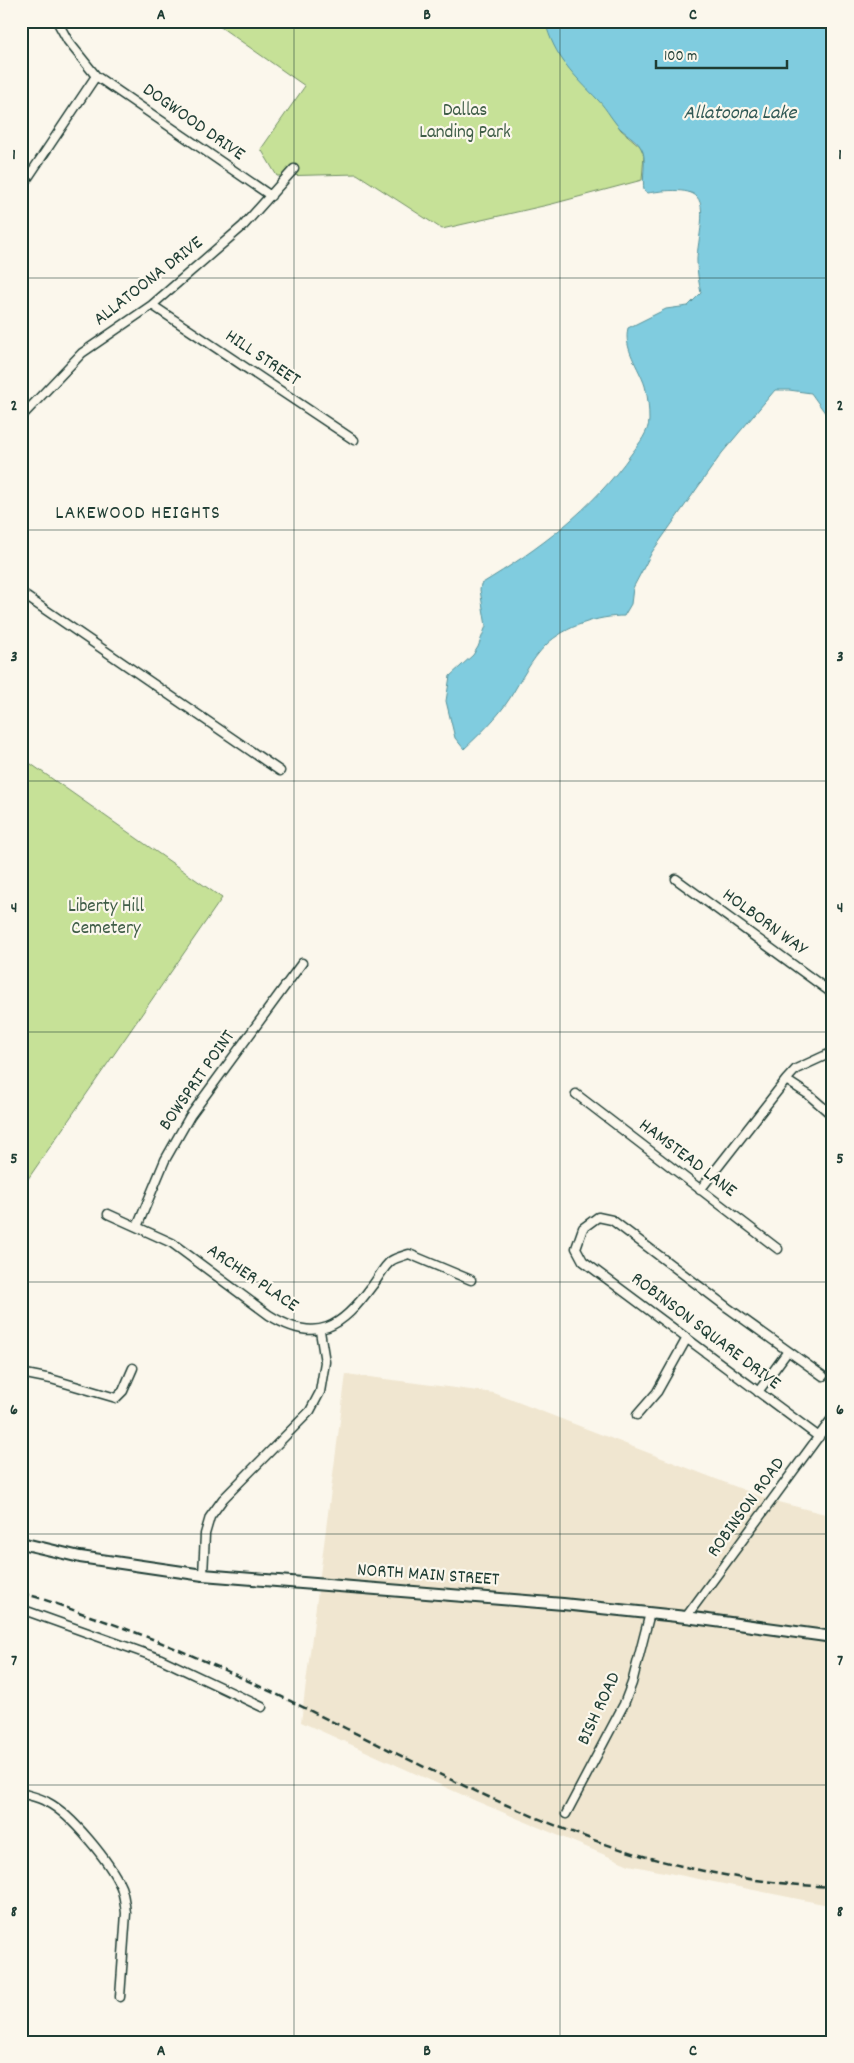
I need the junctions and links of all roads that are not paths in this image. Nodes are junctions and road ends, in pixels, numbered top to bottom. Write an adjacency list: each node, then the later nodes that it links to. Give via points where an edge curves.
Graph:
1 (57, 21): 2 (street, DOGWOOD DRIVE, via 68,41)
2 (96, 76): 4 (street); 5 (street, DOGWOOD DRIVE)
3 (294, 169): 5 (street, ALLATOONA DRIVE)
4 (21, 188)
5 (271, 196): 6 (street, ALLATOONA DRIVE, via 243,226)
6 (152, 305): 7 (street, ALLATOONA DRIVE, via 82,353); 8 (street, HILL STREET)
7 (21, 417)
8 (354, 440)
9 (21, 593): 10 (street)
10 (280, 772)
11 (676, 879): 13 (street, HOLBORN WAY)
12 (302, 963): 20 (street, BOWSPRIT POINT, via 190,1116 165,1160)
13 (833, 996)
14 (833, 1052): 15 (street, via 796,1069)
15 (786, 1080): 17 (street); 18 (street)
16 (576, 1094): 18 (street, HAMSTEAD LANE)
17 (833, 1116)
18 (700, 1190): 21 (street, HAMSTEAD LANE)
19 (108, 1214): 20 (street, ARCHER PLACE)
20 (137, 1227): 23 (street, ARCHER PLACE, via 172,1243 282,1323)
21 (778, 1249)
22 (471, 1280): 23 (street, via 409,1254 391,1261 356,1309)
23 (320, 1331): 34 (street, via 325,1362 320,1392 310,1411 223,1499 210,1517 205,1534)
24 (687, 1338): 25 (street, ROBINSON SQUARE DRIVE, via 583,1261 576,1248 583,1228 598,1217 612,1220); 29 (street, ROBINSON SQUARE DRIVE); 30 (street, via 657,1392)
25 (788, 1351): 28 (street); 29 (street)
26 (133, 1368): 27 (street, via 123,1392 116,1398)
27 (21, 1373)
28 (823, 1376)
29 (758, 1392): 32 (street, ROBINSON SQUARE DRIVE)
30 (637, 1415)
31 (833, 1417): 32 (street, ROBINSON ROAD)
32 (819, 1437): 37 (street, ROBINSON ROAD)
33 (21, 1543): 34 (main road, NORTH MAIN STREET, via 80,1557)
34 (202, 1575): 36 (main road, NORTH MAIN STREET)
35 (21, 1609): 39 (street, via 161,1659)
36 (650, 1613): 37 (main road, NORTH MAIN STREET); 41 (street, BISH ROAD, via 624,1704)
37 (686, 1617): 38 (main road, NORTH MAIN STREET)
38 (833, 1636)
39 (262, 1707)
40 (21, 1794): 42 (street, via 47,1801 62,1811 116,1877 126,1913)
41 (566, 1814)
42 (120, 1997)

